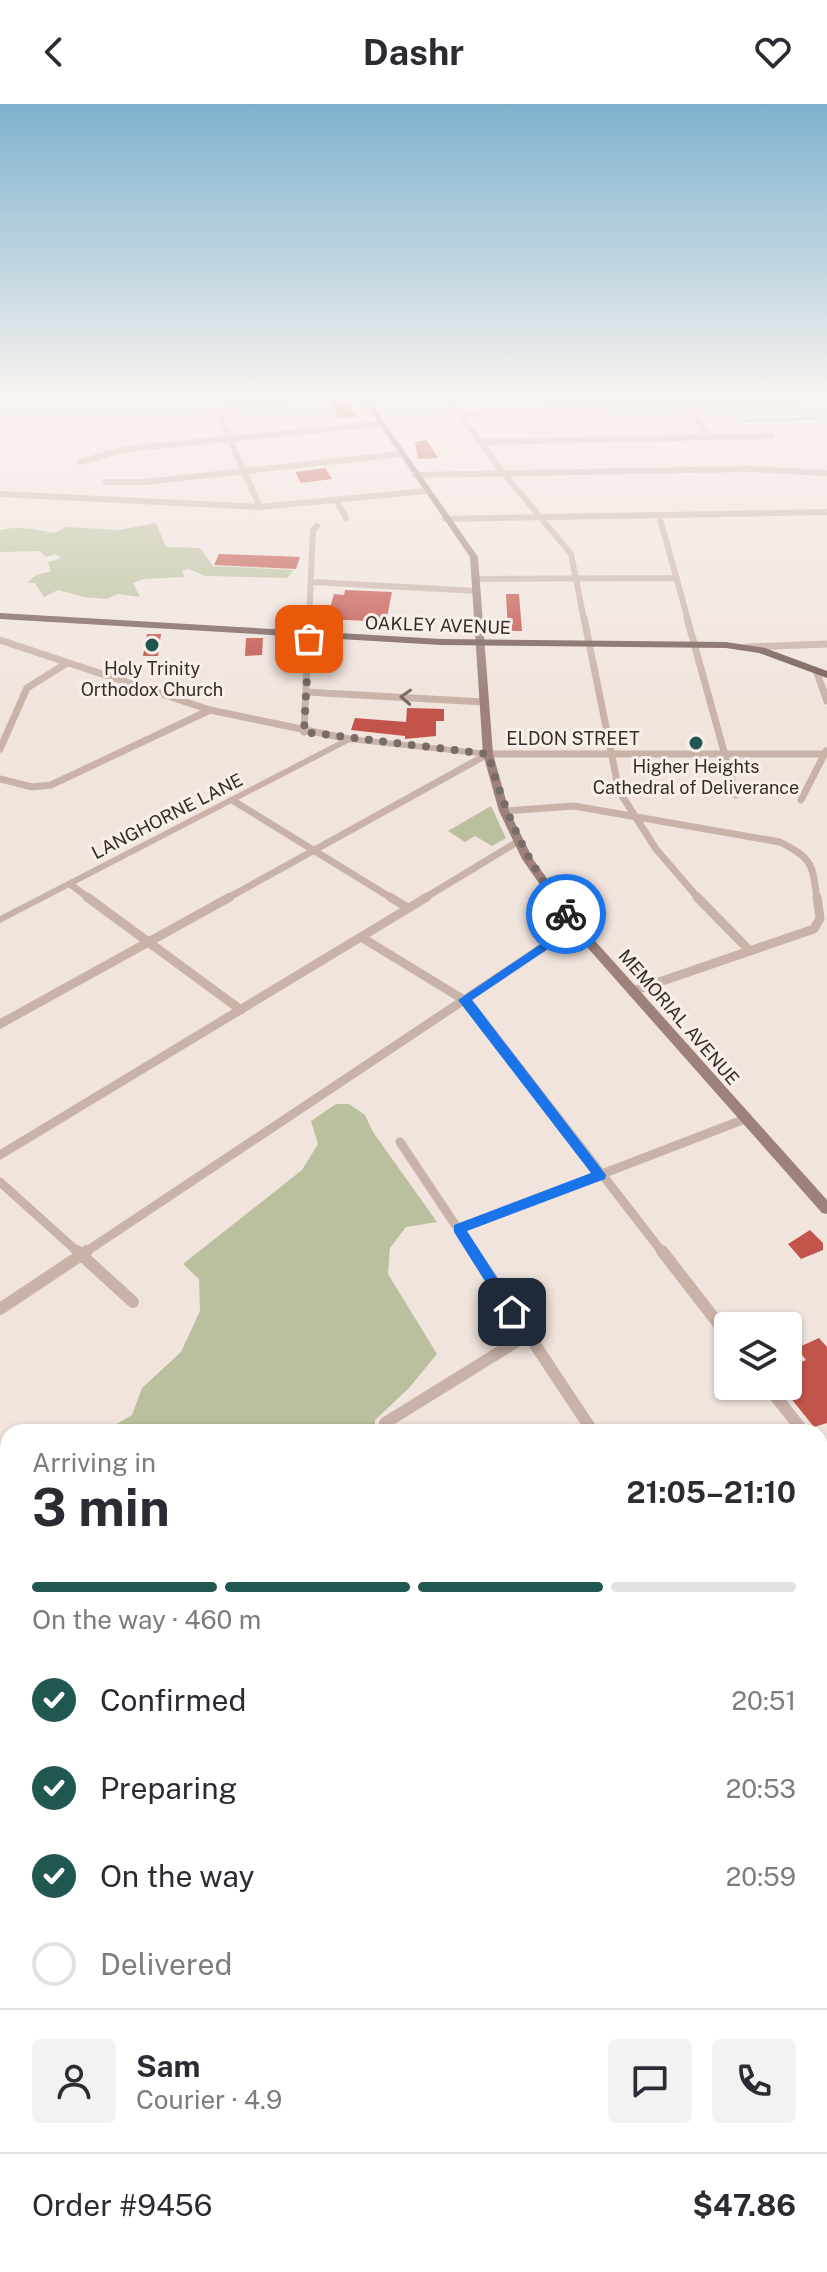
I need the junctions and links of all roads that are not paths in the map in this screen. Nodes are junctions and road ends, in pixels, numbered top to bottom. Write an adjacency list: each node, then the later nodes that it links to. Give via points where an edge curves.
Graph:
1 (123, 500): 7 (street)
2 (257, 500): 7 (street)
3 (334, 500): 7 (street)
4 (336, 500): 11 (street)
5 (432, 500): 12 (main road, MEMORIAL AVENUE)
6 (525, 500): 10 (street)
7 (260, 507)
8 (827, 512): 9 (street)
9 (659, 515): 10 (street); 14 (street)
10 (539, 517): 12 (street); 15 (street, via 571,554)
11 (346, 518)
12 (445, 519): 17 (main road, MEMORIAL AVENUE, via 474,557)
13 (317, 526): 16 (street)
14 (677, 578): 15 (street); 23 (street)
15 (575, 579): 17 (street); 22 (street)
16 (313, 582): 17 (street); 19 (street)
17 (477, 585): 21 (main road, MEMORIAL AVENUE)
18 (0, 616): 19 (main road, OAKLEY AVENUE)
19 (309, 634): 21 (main road, OAKLEY AVENUE); 28 (street)
20 (0, 640): 26 (street, ELDON STREET)
21 (482, 644): 22 (main road, OAKLEY AVENUE); 30 (main road, MEMORIAL AVENUE)
22 (588, 644): 23 (main road, OAKLEY AVENUE); 37 (street)
23 (694, 644): 25 (main road, OAKLEY AVENUE); 38 (street)
24 (827, 644): 25 (street, OAKLEY AVENUE)
25 (747, 647): 27 (main road)
26 (67, 663): 31 (street, ELDON STREET); 34 (street, via 27,688)
27 (822, 674): 29 (street)
28 (306, 692): 30 (street, one-way to 28); 32 (street)
29 (827, 701)
30 (484, 702): 36 (main road, MEMORIAL AVENUE)
31 (210, 710): 32 (street, ELDON STREET); 39 (street, via 51,785 32,787)
32 (304, 732): 33 (street, ELDON STREET)
33 (349, 739): 36 (street, ELDON STREET); 41 (street, LANGHORNE LANE)
34 (0, 749)
35 (826, 752): 38 (street, ELDON STREET); 42 (street)
36 (488, 754): 37 (street, ELDON STREET); 43 (main road, MEMORIAL AVENUE); 46 (street)
37 (610, 754): 38 (street, ELDON STREET); 44 (street, via 619,791)
38 (724, 754): 40 (street)
39 (0, 779)
40 (736, 795)
41 (232, 800): 46 (street); 47 (street, LANGHORNE LANE)
42 (801, 800)
43 (504, 811): 44 (street, via 574,806); 45 (main road, MEMORIAL AVENUE)
44 (634, 816): 48 (street, via 794,848 812,864); 54 (street, via 685,884)
45 (519, 841): 49 (street); 51 (main road, MEMORIAL AVENUE)
46 (315, 850): 49 (street); 53 (street)
47 (70, 884): 50 (street, LANGHORNE LANE); 53 (street)
48 (822, 898): 54 (street, via 814,929)
49 (408, 908): 52 (street)
50 (0, 920)
51 (575, 926): 55 (main road, MEMORIAL AVENUE); 56 (street)
52 (361, 937): 56 (street); 57 (street)
53 (150, 942): 57 (street); 58 (street)
54 (750, 951): 55 (street)
55 (633, 991): 59 (main road, MEMORIAL AVENUE)
56 (464, 1000): 62 (street); 66 (street)
57 (241, 1010): 61 (street)
58 (0, 1024)
59 (745, 1119): 62 (street); 64 (main road, MEMORIAL AVENUE)
60 (400, 1142): 65 (street)
61 (0, 1155)
62 (600, 1175): 65 (street); 69 (street)
63 (0, 1182): 66 (street)
64 (827, 1209)
65 (459, 1229): 70 (street)
66 (80, 1256): 67 (street); 68 (street)
67 (133, 1302)
68 (0, 1309)
69 (714, 1318)
70 (527, 1335): 72 (street); 73 (street)
71 (778, 1400): 74 (street)
72 (385, 1423)
73 (588, 1424)
74 (798, 1424)

